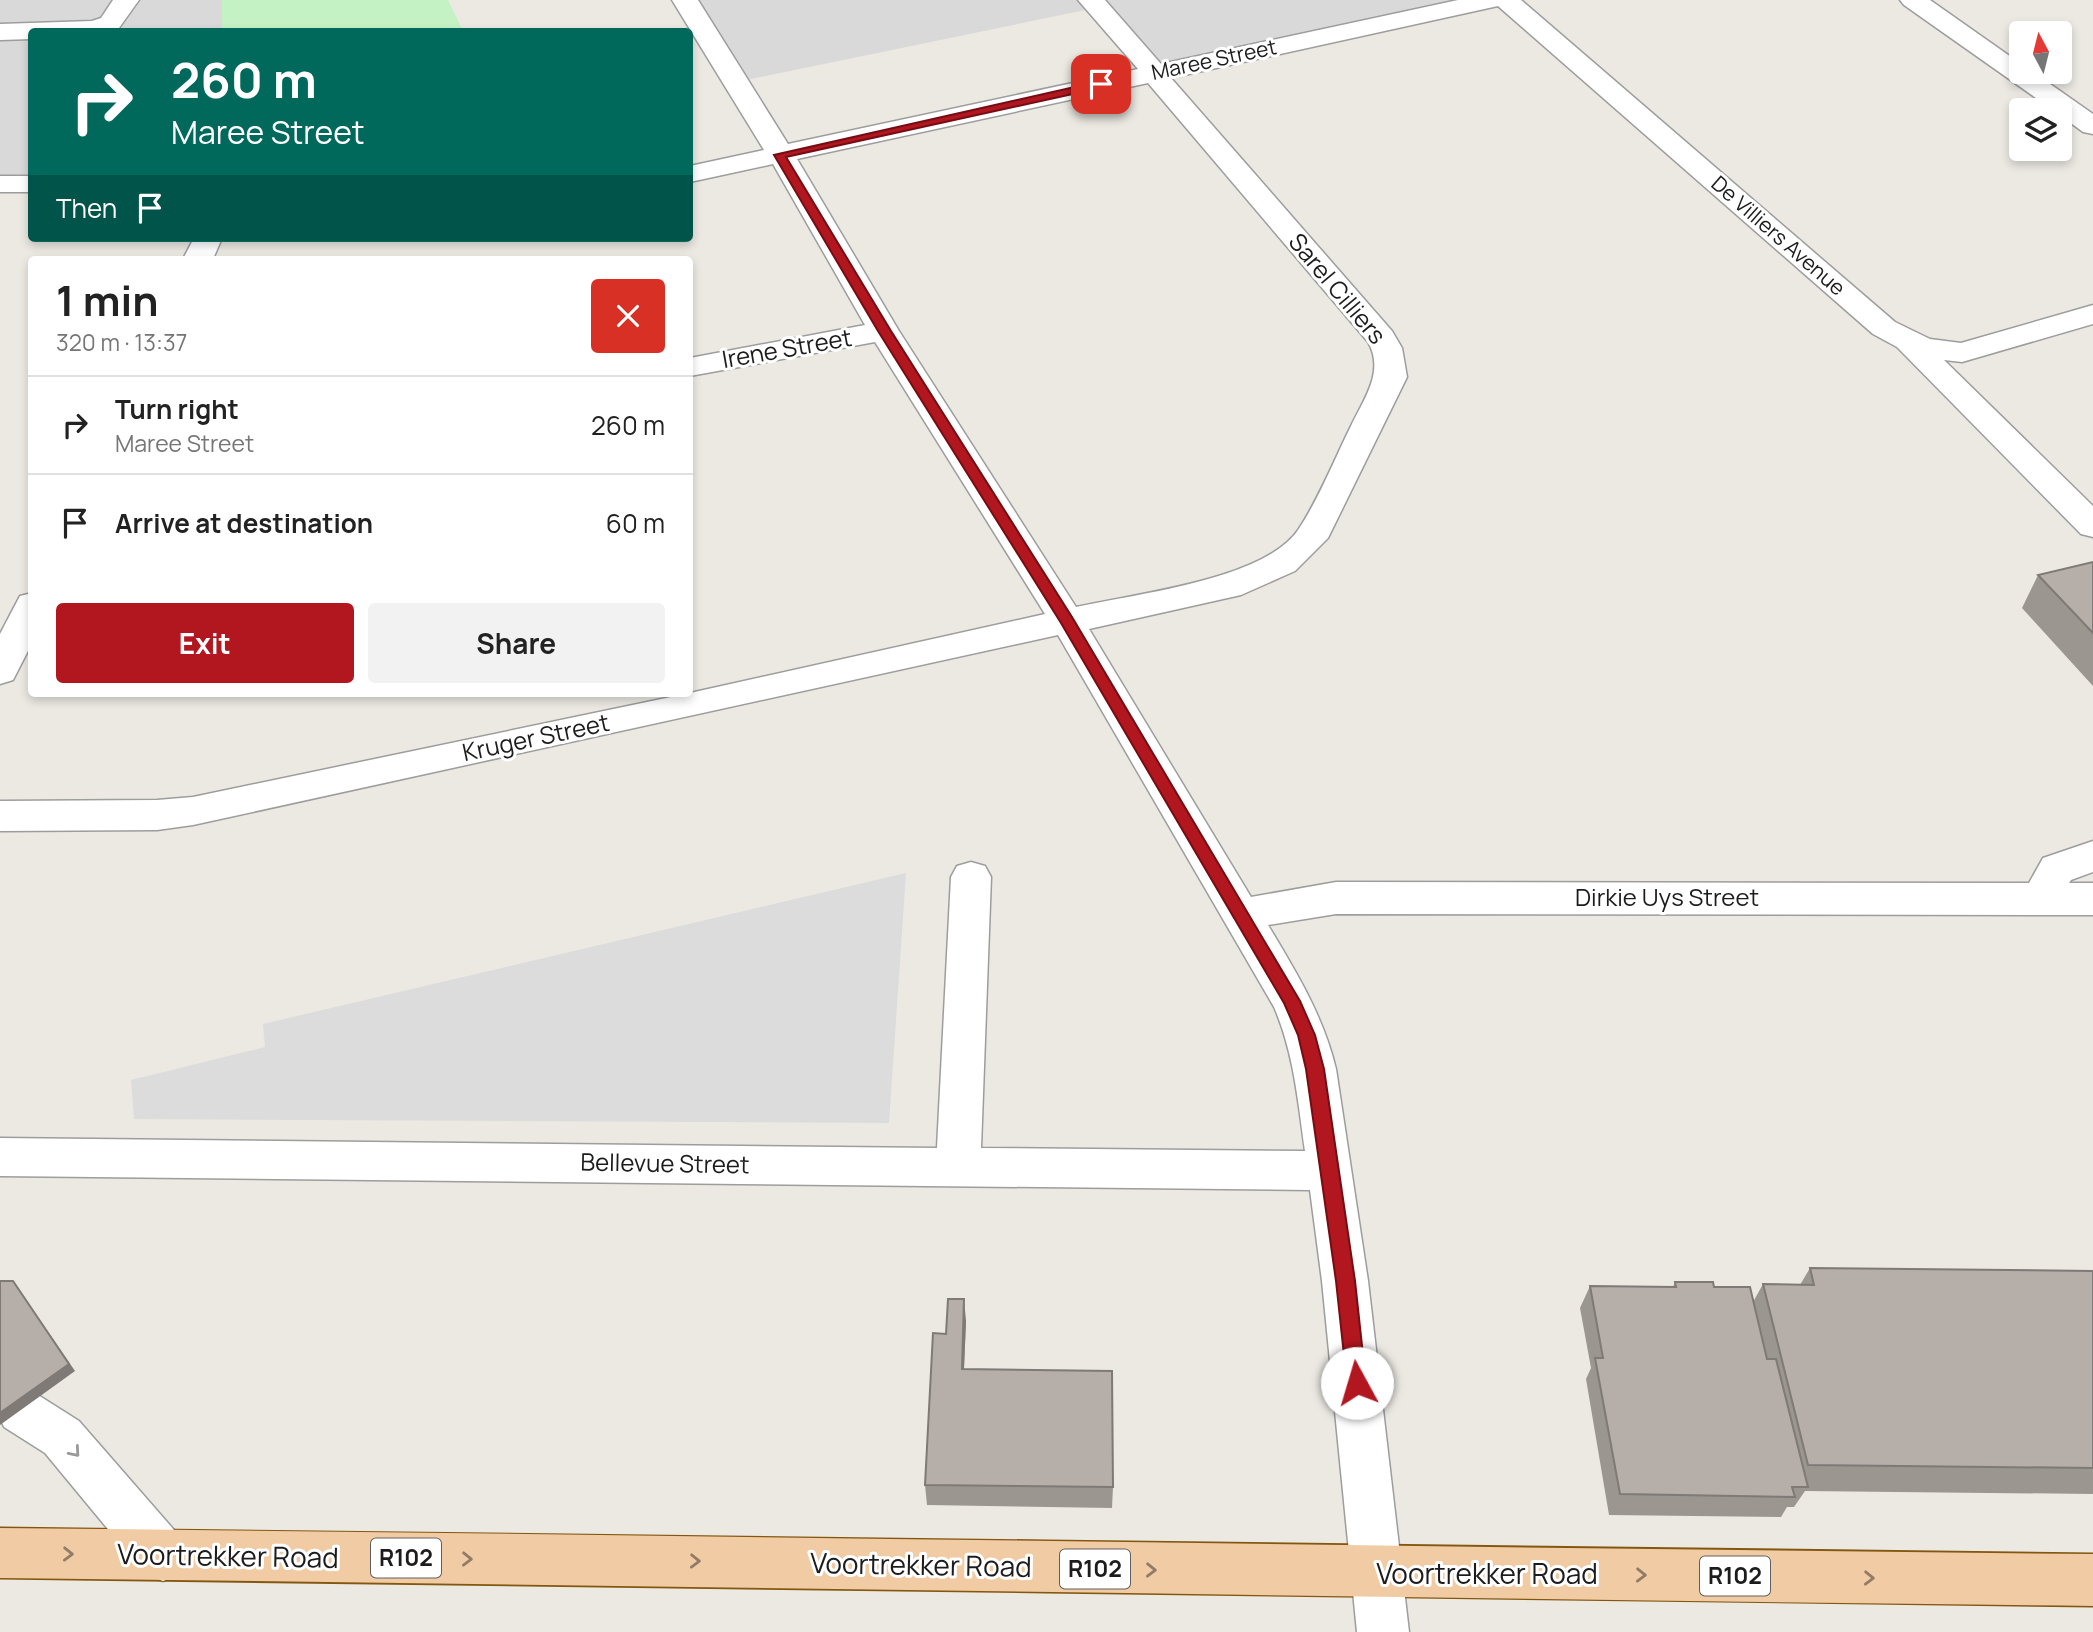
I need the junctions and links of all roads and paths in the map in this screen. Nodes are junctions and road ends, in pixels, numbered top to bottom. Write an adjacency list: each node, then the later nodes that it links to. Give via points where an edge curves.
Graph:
1 (126, 0): 7 (street, via 110,23)
2 (685, 0): 12 (street)
3 (1091, 0): 10 (street, Sarel Cilliers)
4 (1493, 0): 10 (street, Maree Street)
5 (1506, 0): 18 (street, De Villiers Avenue, via 1884,328)
6 (1913, 0): 11 (street)
7 (98, 28)
8 (28, 31): 9 (street)
9 (0, 32)
10 (1155, 73): 12 (street, Maree Street); 22 (street, Sarel Cilliers, via 1381,338 1391,377 1311,538 1283,563 1241,583)
11 (2093, 126)
12 (779, 155): 13 (street, Maree Street); 17 (street)
13 (693, 173)
14 (0, 184): 15 (street)
15 (28, 184)
16 (2093, 314): 18 (street, De Villiers Avenue, via 1962,352)
17 (884, 331): 19 (street, Irene Street); 22 (street)
18 (1911, 344): 20 (street)
19 (693, 366)
20 (2093, 526)
21 (28, 613): 23 (street)
22 (1067, 621): 24 (street, Kruger Street, via 193,811); 29 (street)
23 (0, 671)
24 (0, 816)
25 (2093, 856): 27 (street, via 2057,869)
26 (971, 877): 31 (street)
27 (2041, 898): 28 (street, Dirkie Uys Street); 29 (street, Dirkie Uys Street, via 1336,898)
28 (2093, 899)
29 (1242, 914): 32 (street, via 1307,1035)
30 (0, 1157): 31 (street, Bellevue Street)
31 (958, 1167): 32 (street, Bellevue Street)
32 (1329, 1171): 36 (street)
33 (21, 1411): 35 (street, one-way to 35, via 62,1437)
34 (0, 1553): 35 (main road, Voortrekker Road / R102, one-way to 35)
35 (163, 1556): 36 (main road, Voortrekker Road / R102, one-way to 36, via 813,1562)
36 (1377, 1574): 37 (main road, Voortrekker Road / R102, one-way to 37); 38 (street)
37 (2093, 1580)
38 (1383, 1632)

